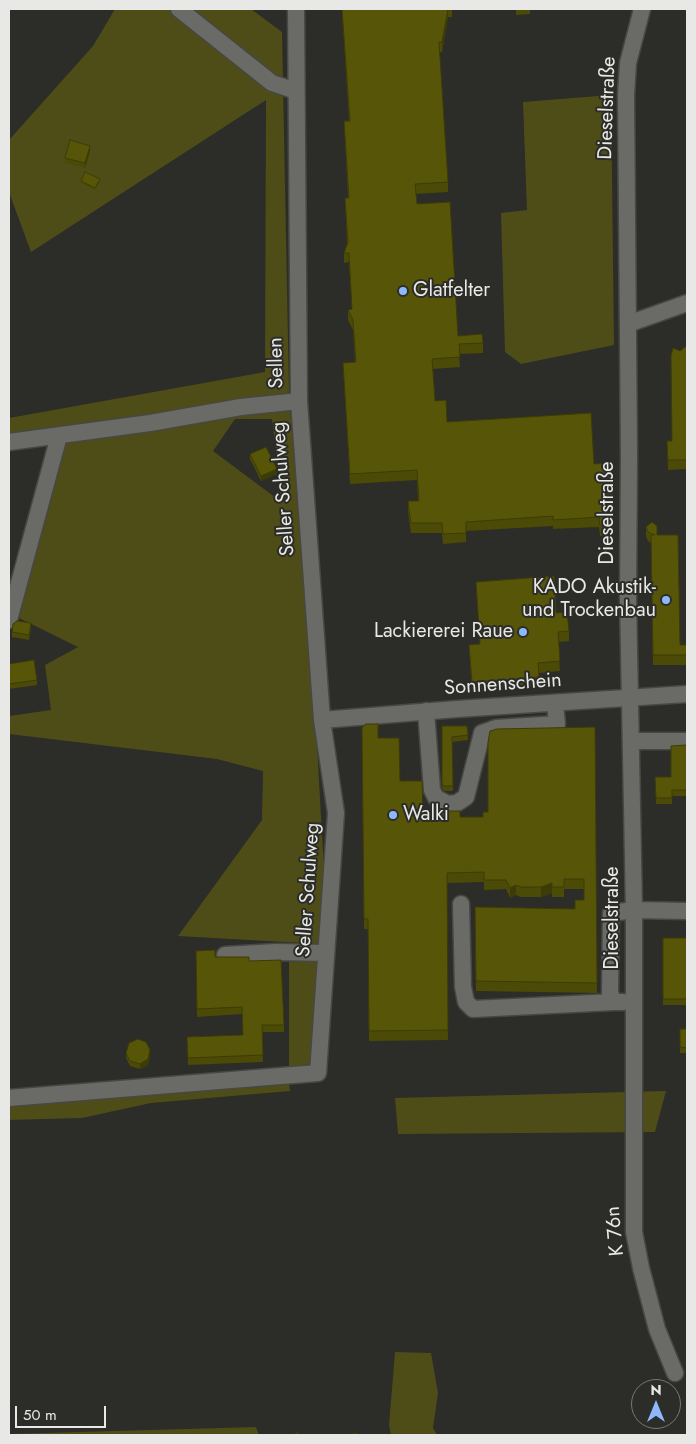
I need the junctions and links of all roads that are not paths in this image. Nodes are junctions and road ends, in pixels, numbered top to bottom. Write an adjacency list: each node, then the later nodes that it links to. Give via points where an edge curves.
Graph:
1 (179, 9): 4 (street, via 272,84)
2 (296, 9): 4 (street, Sellen)
3 (642, 9): 6 (street, Dieselstraße, via 628,63 626,95)
4 (296, 91): 7 (street, Sellen)
5 (687, 303): 6 (street)
6 (628, 324): 12 (street, Dieselstraße, via 628,598)
7 (299, 401): 8 (street, Sellen); 15 (street, Seller Schulweg)
8 (59, 436): 9 (street, Sellen); 10 (street)
9 (9, 442)
10 (9, 620)
11 (687, 694): 12 (street, Sonnenschein)
12 (632, 698): 13 (street, Sonnenschein); 16 (street, Dieselstraße)
13 (555, 703): 14 (street, Sonnenschein); 14 (street, via 557,724 496,728 482,733 466,798 448,804 436,798 430,779)
14 (426, 712): 15 (street, Sonnenschein)
15 (322, 720): 21 (street, Seller Schulweg, via 336,813)
16 (632, 741): 17 (street); 19 (street, Dieselstraße)
17 (687, 741)
18 (461, 904): 23 (street, via 463,987 466,1002 473,1009)
19 (634, 910): 20 (street); 23 (street, via 611,913 610,993); 24 (street, Dieselstraße)
20 (687, 911)
21 (326, 953): 22 (street); 26 (street, Seller Schulweg, via 318,1073)
22 (225, 955)
23 (614, 1002): 24 (street)
24 (634, 1002): 25 (street, Dieselstraße)
25 (633, 1080): 27 (street, K 76n / K 76n, via 634,1232 657,1329)
26 (9, 1098)
27 (675, 1373)

